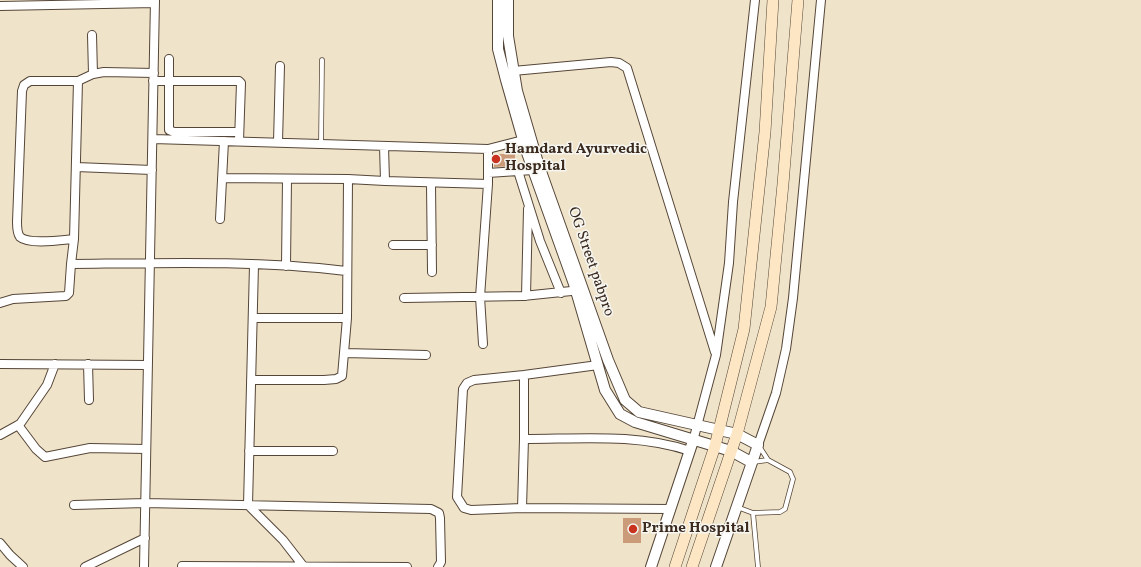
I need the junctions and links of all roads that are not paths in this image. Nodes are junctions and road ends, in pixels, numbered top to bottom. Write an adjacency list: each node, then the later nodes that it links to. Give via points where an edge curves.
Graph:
1 (498, 0): 20 (street, OG Street pabpro, via 498,49)
2 (508, 0): 13 (street, OG Street pabpro, via 508,36)
3 (754, 0): 59 (street, via 729,263)
4 (773, 0): 70 (main road, via 765,132 744,329)
5 (798, 0): 71 (main road, via 771,307)
6 (821, 0): 75 (street, via 786,349 776,393)
7 (155, 1): 8 (street); 15 (street)
8 (0, 6)
9 (92, 35): 14 (street)
10 (169, 59): 17 (street)
11 (322, 60): 23 (lane)
12 (280, 66): 22 (street)
13 (513, 71): 48 (street, OG Street pabpro, via 538,163); 59 (street, via 611,62 627,68)
14 (92, 74): 15 (street, via 104,72); 16 (street)
15 (154, 77): 17 (street); 19 (street)
16 (78, 81): 26 (street); 39 (street, via 30,82 24,85 17,222 18,233 25,239)
17 (169, 82): 18 (street, via 169,130); 18 (street, via 239,81)
18 (239, 137): 21 (street); 22 (street)
19 (153, 139): 21 (street); 27 (street)
20 (523, 140): 25 (street); 28 (street, OG Street pabpro)
21 (224, 141): 31 (street)
22 (278, 142): 23 (street)
23 (321, 144): 24 (street)
24 (384, 146): 25 (street); 34 (street)
25 (488, 149): 30 (street)
26 (76, 167): 27 (street); 39 (street)
27 (152, 170): 43 (street)
28 (533, 170): 29 (street); 48 (street, OG Street pabpro)
29 (518, 171): 30 (street); 37 (street)
30 (488, 173): 36 (street)
31 (222, 178): 32 (street); 38 (street)
32 (287, 179): 33 (street); 45 (street)
33 (348, 180): 34 (street); 46 (street)
34 (385, 181): 35 (street)
35 (431, 184): 36 (street); 41 (street)
36 (488, 184): 51 (street)
37 (528, 202): 49 (street, via 540,241); 50 (street)
38 (220, 219)
39 (74, 239): 42 (street)
40 (393, 245): 41 (street)
41 (432, 245): 47 (street)
42 (72, 264): 43 (street); 53 (street, via 69,293 66,296 13,299)
43 (150, 264): 44 (street); 63 (street)
44 (254, 265): 45 (street); 54 (street)
45 (286, 266): 46 (street)
46 (346, 271): 55 (street)
47 (432, 272)
48 (580, 291): 49 (street); 64 (street, OG Street pabpro); 69 (street, OG Street pabpro, via 625,400 640,412)
49 (561, 292): 50 (street)
50 (526, 296): 51 (street)
51 (480, 297): 52 (street); 56 (street)
52 (404, 298)
53 (0, 304)
54 (253, 318): 55 (street); 66 (street)
55 (347, 318): 57 (street)
56 (483, 344)
57 (345, 353): 58 (street); 66 (street, via 342,376 336,380)
58 (426, 355)
59 (716, 355): 69 (street)
60 (0, 364): 61 (street)
61 (55, 364): 62 (street); 68 (street, via 47,384)
62 (88, 364): 63 (street); 67 (street)
63 (148, 365): 77 (street)
64 (598, 365): 65 (street); 74 (street, OG Street pabpro, via 605,390 620,414 635,422)
65 (524, 375): 73 (street); 88 (street, via 474,380 467,383 463,389 457,498 464,508 471,510)
66 (251, 380): 78 (street)
67 (89, 400)
68 (18, 425): 72 (street); 77 (street, via 45,457 90,448)
69 (699, 425): 70 (street, OG Street pabpro); 74 (street)
70 (718, 430): 71 (street, OG Street pabpro); 76 (main road)
71 (737, 434): 75 (street, OG Street pabpro); 80 (main road)
72 (0, 435)
73 (524, 439): 81 (street, via 638,439); 88 (street)
74 (693, 441): 76 (street, OG Street pabpro); 81 (street)
75 (758, 445): 82 (lane); 83 (street)
76 (715, 446): 80 (street, OG Street pabpro); 103 (main road)
77 (146, 449): 84 (street)
78 (249, 451): 79 (street); 86 (street)
79 (333, 451)
80 (731, 451): 83 (street, OG Street pabpro); 104 (main road)
81 (690, 452): 89 (street)
82 (768, 460): 83 (lane); 90 (lane, via 790,472 793,479 785,509 780,512)
83 (751, 462): 87 (street)
84 (145, 503): 85 (street); 86 (street); 91 (street)
85 (74, 505)
86 (248, 505): 98 (street, via 283,540); 101 (street, via 435,510 440,518 441,562)
87 (737, 507): 90 (lane); 105 (street)
88 (522, 508): 89 (street)
89 (671, 508): 102 (street)
90 (753, 513): 106 (lane)
91 (145, 538): 95 (street); 96 (street)
92 (0, 543): 94 (street)
93 (182, 566): 97 (street)
94 (23, 567)
95 (85, 567)
96 (144, 567)
97 (206, 567): 98 (street)
98 (304, 567): 99 (street)
99 (398, 567): 100 (street)
100 (407, 567)
101 (438, 567)
102 (651, 567)
103 (675, 567)
104 (693, 567)
105 (716, 567)
106 (758, 567)

